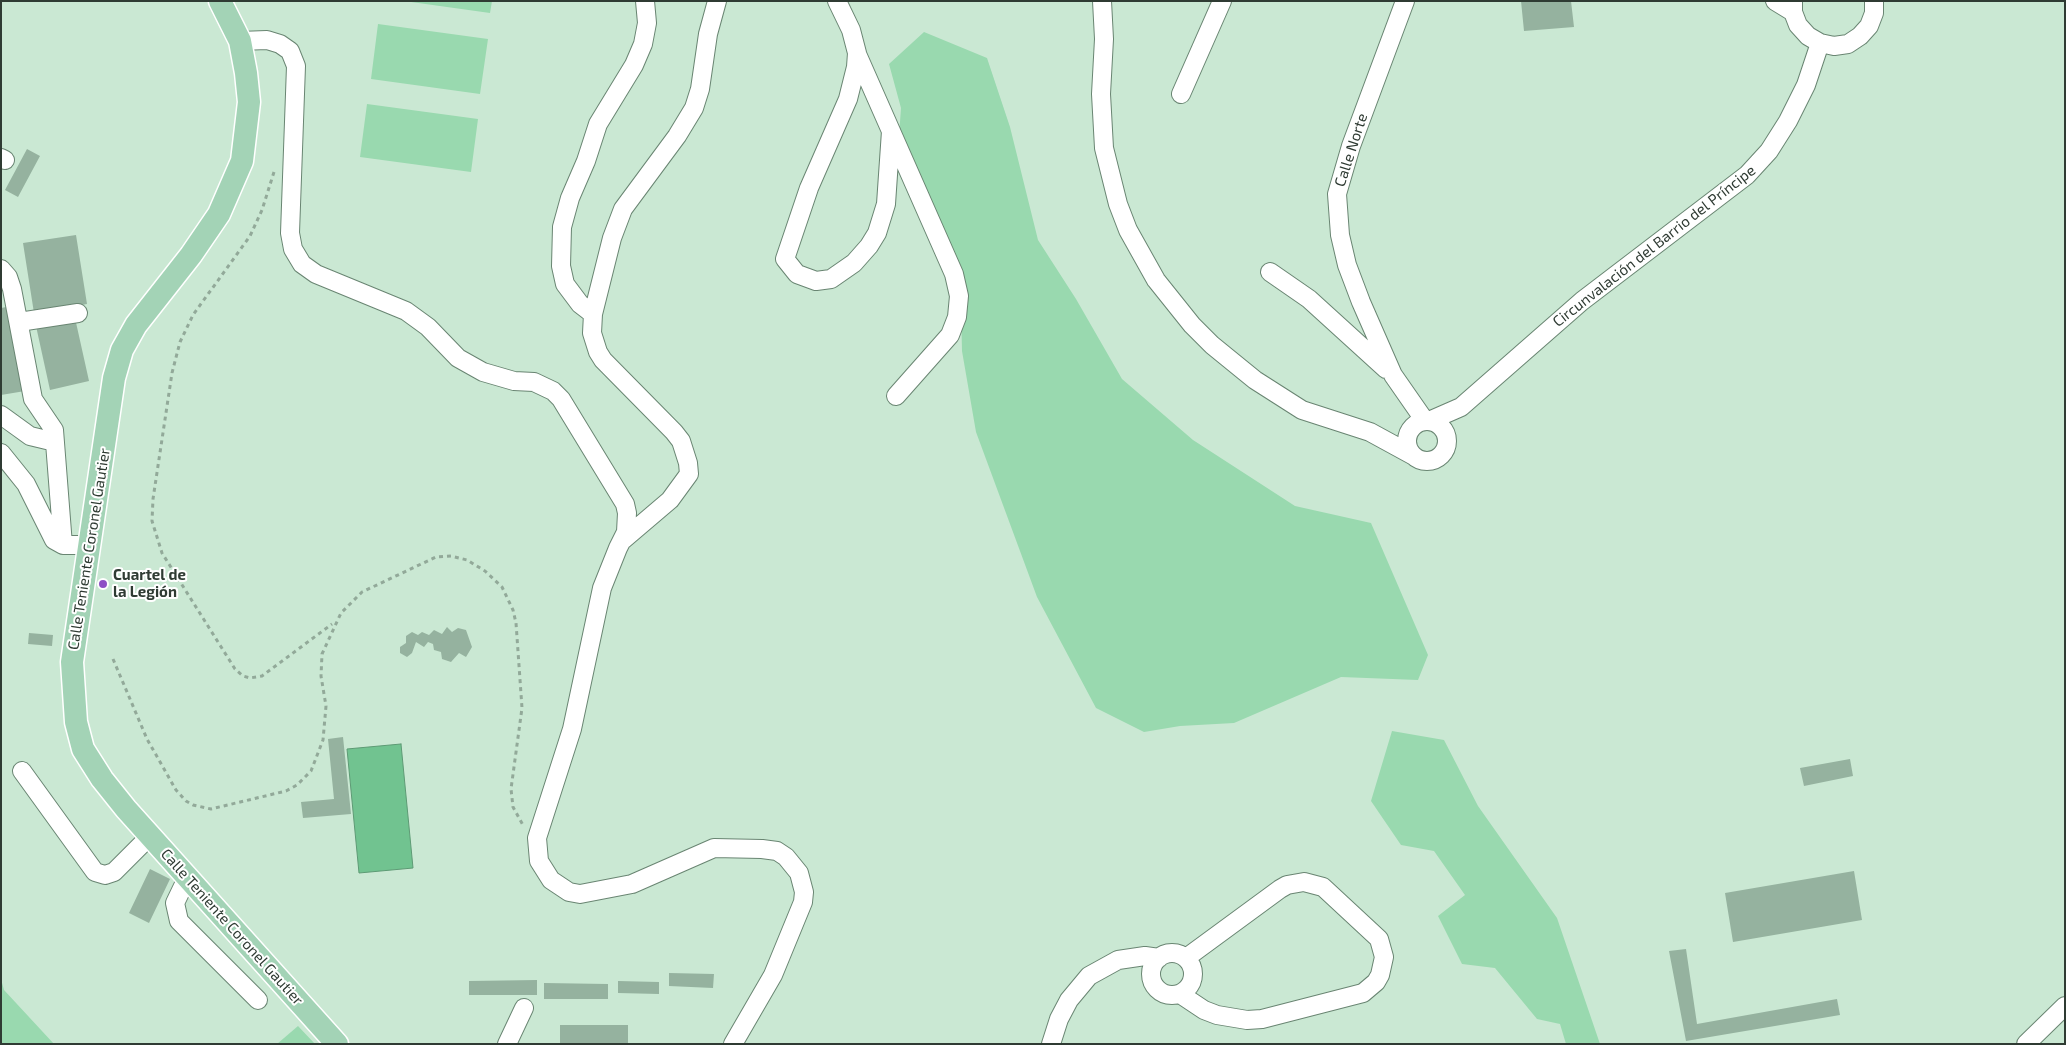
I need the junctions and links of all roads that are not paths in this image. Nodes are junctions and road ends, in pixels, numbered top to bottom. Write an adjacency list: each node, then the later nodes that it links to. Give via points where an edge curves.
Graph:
1 (220, 1): 11 (main road, Calle Teniente Coronel Gautier)
2 (645, 1): 19 (street, via 647,23 643,44 598,124 562,226 561,266 566,284 580,304)
3 (717, 1): 19 (street, via 694,108 623,209 612,238)
4 (837, 1): 13 (street, via 851,30)
5 (1102, 1): 26 (street, via 1104,148 1118,204 1141,256 1192,325 1248,375 1302,410)
6 (1222, 1): 14 (street)
7 (1405, 1): 21 (street, Calle Norte, via 1392,30 1337,194 1340,234 1347,265)
8 (1775, 1): 10 (street)
9 (1874, 1): 12 (street, via 1869,26 1860,36 1841,45)
10 (1793, 6): 12 (street, via 1798,25)
11 (240, 41): 31 (street, via 267,40 280,44 290,52 296,66 290,233 293,249 302,264 316,274 406,311 428,327 458,358 483,372 514,381 534,382 553,391 625,504 628,523); 33 (main road, Calle Teniente Coronel Gautier, via 249,102 242,161 219,214 192,255 136,325 122,350 114,378 93,504)
12 (1820, 43): 23 (street, Circunvalación del Barrio del Príncipe, via 1799,101 1779,136 1757,164 1735,185 1582,301)
13 (857, 53): 15 (street); 15 (street, via 848,99 810,188 786,259 797,274 809,280 831,279 854,263 869,246 877,233 886,204)
14 (1181, 94)
15 (891, 131): 22 (street, via 954,274 959,296 957,317 950,334)
16 (1, 269): 20 (street, via 8,277)
17 (1270, 272): 21 (street, via 1309,299)
18 (78, 313): 20 (street)
19 (593, 314): 31 (street, via 594,342 603,360 674,432 684,446 688,463 688,474 670,500)
20 (19, 322): 28 (street, via 33,399 51,423)
21 (1393, 375): 25 (street)
22 (896, 396)
23 (1470, 400): 25 (street, Circunvalación del Barrio del Príncipe, via 1451,413); 27 (street, Circunvalación del Barrio del Príncipe)
24 (1, 415): 28 (street, via 30,436)
25 (1423, 423): 26 (street, Circunvalación del Barrio del Príncipe); 27 (street, via 1437,423); 30 (street, via 1408,433 1409,449)
26 (1370, 432): 30 (street)
27 (1447, 437): 30 (street, via 1447,446 1440,456 1427,461)
28 (55, 442): 32 (street)
29 (1, 453): 32 (street, via 26,484 52,537)
30 (1414, 456)
31 (623, 540): 45 (street, via 602,588 572,729 537,850 544,871 560,887 580,894 632,884 714,848 748,847 777,851 793,864 802,883 803,902 773,975)
32 (63, 544): 33 (street)
33 (90, 545): 35 (main road, Calle Teniente Coronel Gautier, via 72,662 76,722 83,748 102,779)
34 (22, 771): 35 (street, via 95,872 105,875 114,872)
35 (150, 837): 36 (main road, Calle Teniente Coronel Gautier)
36 (187, 878): 40 (street, via 175,903 179,921); 43 (main road, Calle Teniente Coronel Gautier)
37 (1159, 958): 38 (street, via 1172,953); 39 (street, via 1152,970 1154,985 1165,994); 46 (street, via 1145,956 1118,960 1089,976 1069,1000)
38 (1186, 958): 39 (street, via 1191,963 1194,978); 39 (street, via 1280,889 1304,882 1317,884 1330,894 1378,939 1384,956 1376,982 1363,993 1262,1019 1217,1015)
39 (1180, 994)
40 (258, 1000)
41 (2065, 1006): 47 (street)
42 (524, 1008): 44 (street)
43 (337, 1044)
44 (507, 1044)
45 (734, 1044)
46 (1050, 1044)
47 (2026, 1044)

